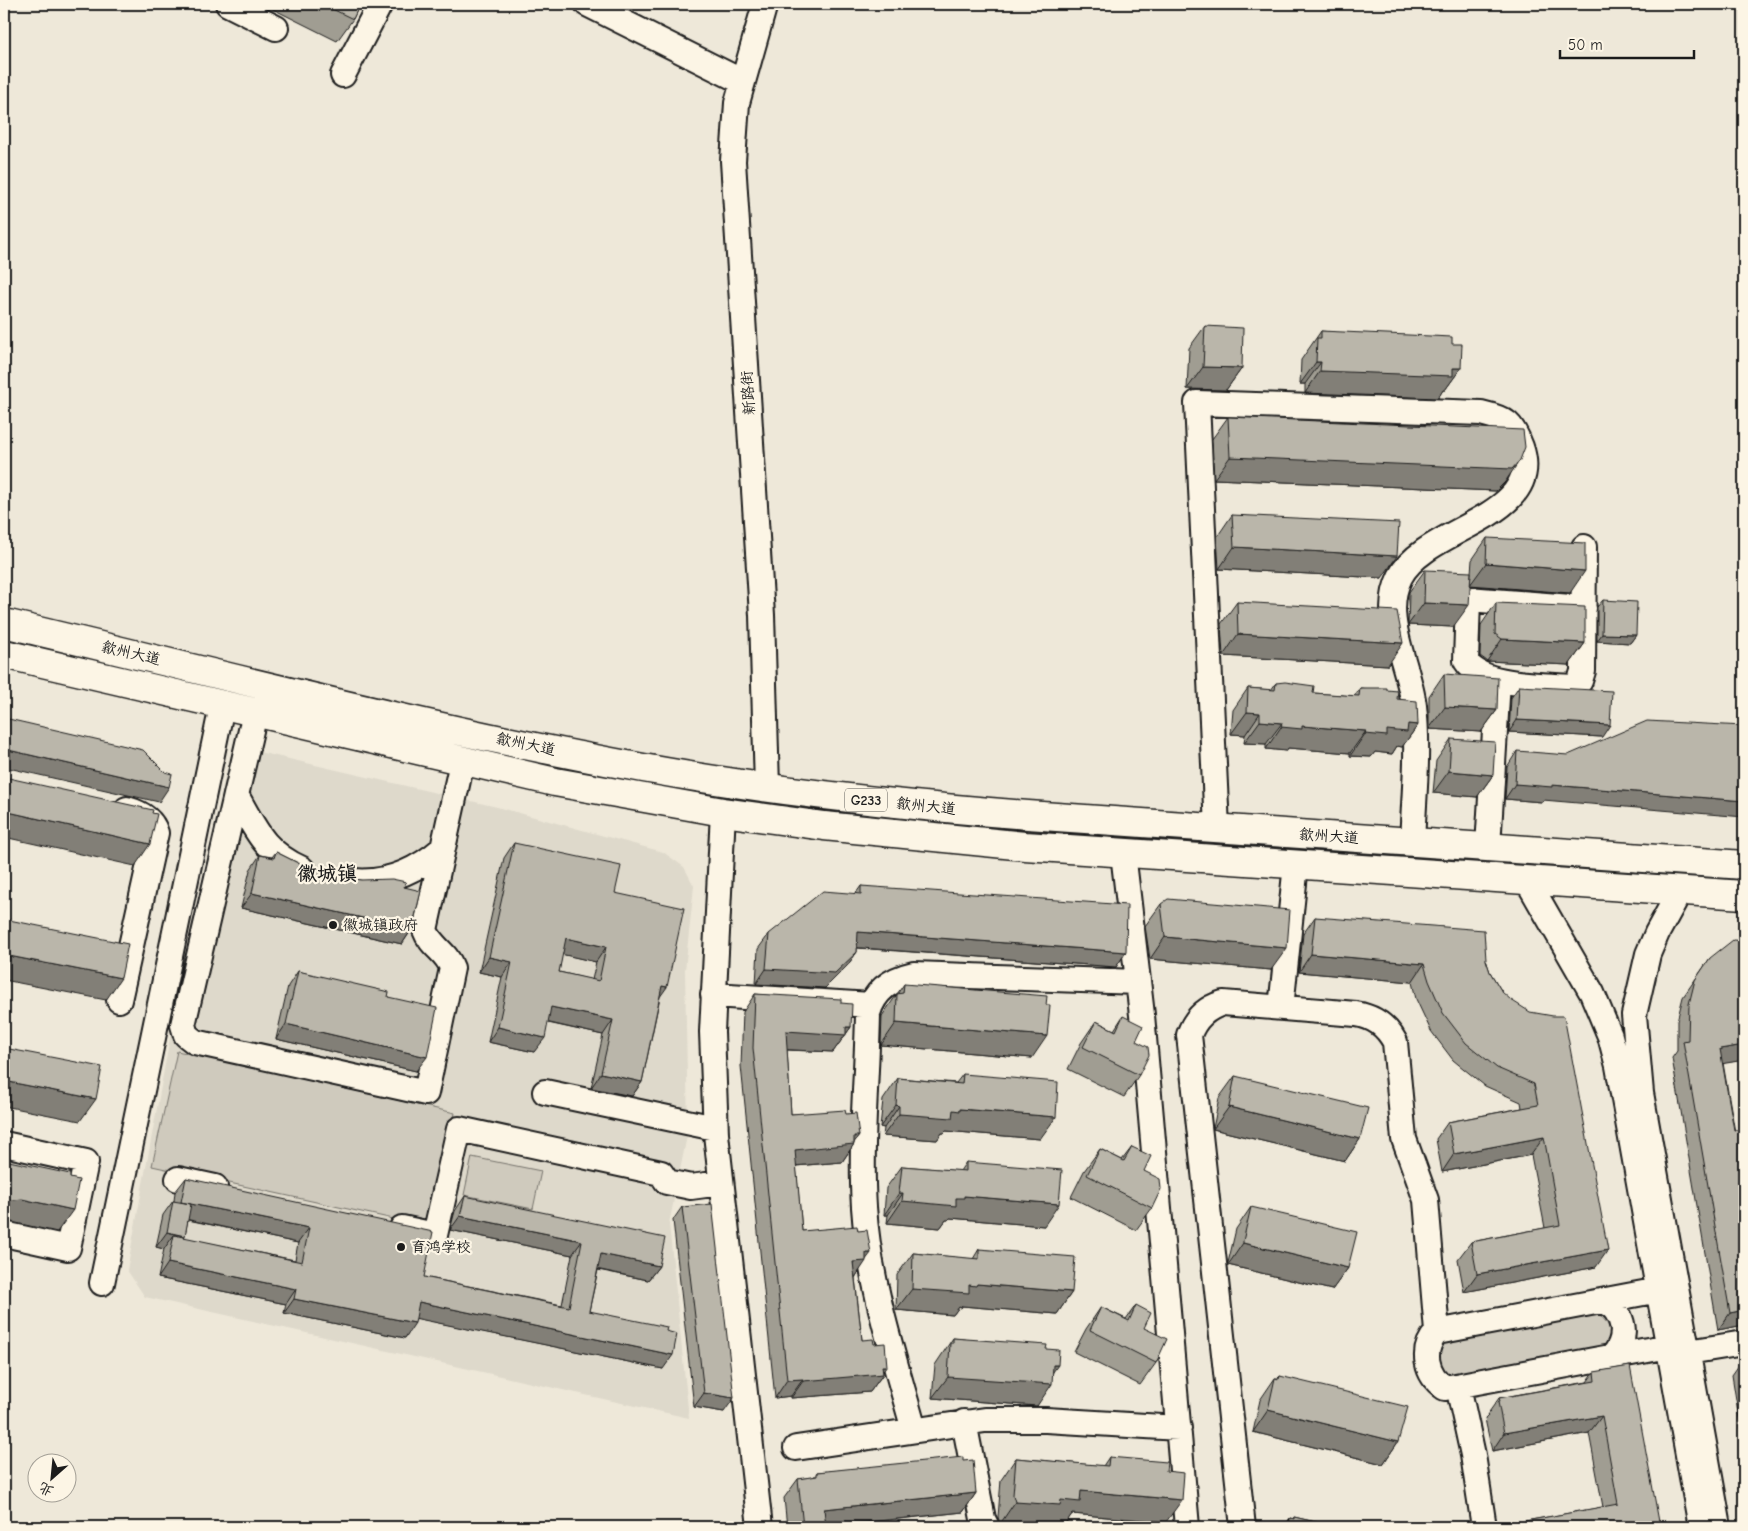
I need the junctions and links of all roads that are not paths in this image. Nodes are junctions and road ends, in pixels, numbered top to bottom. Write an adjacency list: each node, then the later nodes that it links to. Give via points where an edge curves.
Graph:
1 (228, 4): 5 (street)
2 (380, 4): 6 (street)
3 (587, 4): 7 (street)
4 (765, 4): 7 (street, 新路街)
5 (276, 28)
6 (343, 75)
7 (743, 82): 16 (street, 新路街, via 737,103 733,161 762,615)
8 (1584, 547): 9 (street)
9 (1584, 608): 12 (street, via 1583,671 1576,684 1572,687); 12 (street, via 1468,599 1466,661 1477,672)
10 (4, 623): 16 (highway, 歙州大道 / G233, via 496,738 644,768)
11 (4, 654): 13 (highway, 歙州大道 / G233)
12 (1498, 680): 22 (street)
13 (222, 706): 14 (highway, 歙州大道 / G233); 43 (street)
14 (255, 713): 15 (highway, 歙州大道 / G233); 17 (street)
15 (462, 762): 19 (highway, 歙州大道 / G233); 23 (street)
16 (766, 787): 20 (highway, 歙州大道 / G233, via 927,807)
17 (236, 795): 23 (street, via 256,831 273,852 301,868 326,877 366,882 402,875); 23 (street, via 183,1025 186,1035 195,1042 426,1094 452,968 447,956 432,945 426,930)
18 (101, 803): 32 (street, via 130,809 147,818 156,833)
19 (723, 812): 24 (highway, 歙州大道 / G233, via 924,837); 31 (street)
20 (1217, 828): 21 (highway, 歙州大道 / G233); 21 (street, via 1197,403 1482,413 1514,428 1525,458 1522,484 1509,500 1417,555 1402,574 1394,594 1393,613 1414,704 1416,729)
21 (1412, 842): 22 (highway, 歙州大道 / G233)
22 (1488, 847): 26 (highway, 歙州大道 / G233)
23 (443, 848)
24 (1123, 852): 25 (highway, 歙州大道 / G233); 30 (street)
25 (1296, 864): 27 (highway, 歙州大道 / G233); 34 (street)
26 (1744, 865)
27 (1527, 880): 28 (highway, 歙州大道 / G233); 44 (street, via 1592,992 1610,1036)
28 (1680, 891): 29 (highway, 歙州大道 / G233); 48 (street, via 1648,954 1634,1015 1641,1093)
29 (1744, 895)
30 (1138, 982): 33 (street, via 914,974 888,984); 52 (street)
31 (713, 995): 33 (street); 36 (street)
32 (119, 1000)
33 (870, 1005): 53 (street, via 864,1208 888,1338)
34 (1282, 1008): 46 (street, via 1366,1016 1385,1027 1395,1042 1404,1139 1426,1200); 58 (street, via 1216,1005 1196,1020 1189,1035)
35 (545, 1092): 36 (street)
36 (716, 1128): 39 (street)
37 (4, 1144): 42 (street, via 86,1162 68,1248)
38 (178, 1178): 40 (street)
39 (720, 1183): 41 (street, via 691,1187 666,1182 661,1173 459,1129 435,1235); 55 (street)
40 (235, 1191)
41 (378, 1222)
42 (4, 1234)
43 (102, 1283)
44 (1659, 1290): 45 (street); 48 (street)
45 (1605, 1300): 46 (street); 49 (street, via 1623,1322 1622,1341)
46 (1437, 1332): 50 (street, via 1429,1345 1429,1369 1445,1388)
47 (1744, 1343): 48 (street)
48 (1678, 1349): 49 (street); 60 (street); 61 (street)
49 (1613, 1356): 50 (street)
50 (1458, 1386): 59 (street)
51 (964, 1422): 52 (street, via 1046,1420); 53 (street); 56 (street)
52 (1178, 1428): 57 (street)
53 (914, 1430): 54 (street)
54 (796, 1448)
55 (760, 1527)
56 (987, 1527)
57 (1187, 1527)
58 (1243, 1527)
59 (1484, 1527)
60 (1701, 1527)
61 (1719, 1527)

